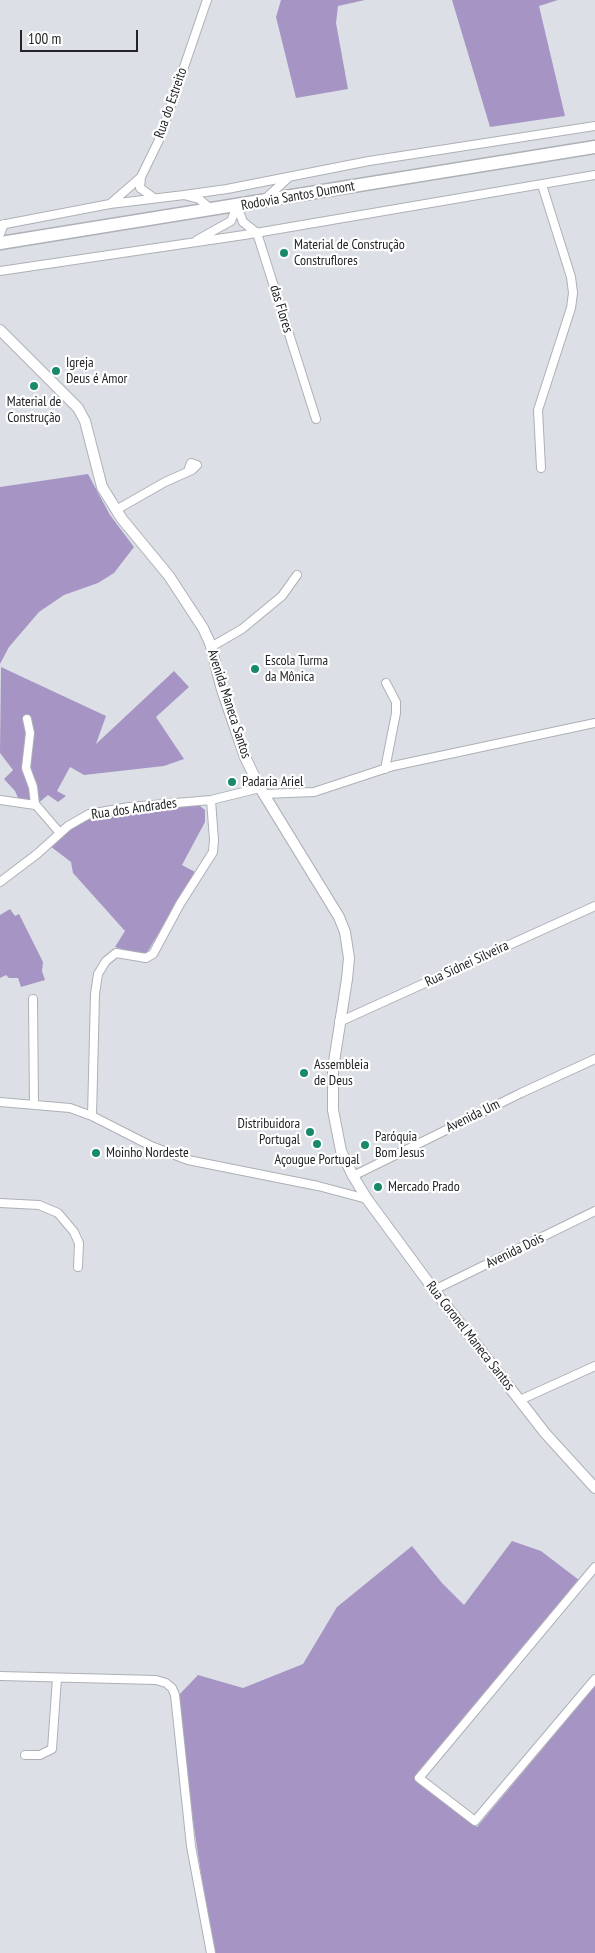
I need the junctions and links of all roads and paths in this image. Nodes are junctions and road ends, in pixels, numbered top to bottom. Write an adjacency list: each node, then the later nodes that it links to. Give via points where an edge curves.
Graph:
1 (207, 0): 5 (street, Rua do Estreito, via 159,140)
2 (595, 126): 6 (street)
3 (595, 147): 10 (highway, Rodovia Santos Dumont)
4 (595, 175): 7 (street)
5 (140, 177): 9 (street, via 140,188); 11 (street)
6 (289, 177): 8 (street); 10 (street)
7 (542, 185): 15 (street); 22 (street, via 573,293 538,410)
8 (184, 195): 9 (street); 13 (street, via 199,199)
9 (154, 198): 11 (street)
10 (262, 202): 12 (highway, Rodovia Santos Dumont)
11 (110, 204): 14 (street)
12 (237, 206): 13 (highway, Rodovia Santos Dumont); 15 (street, das Flores, via 243,222); 17 (street, via 231,221)
13 (212, 210): 18 (highway, Rodovia Santos Dumont)
14 (2, 224): 16 (street)
15 (257, 233): 17 (street); 21 (street, das Flores)
16 (0, 234)
17 (192, 242): 19 (street)
18 (0, 243)
19 (0, 272)
20 (0, 330): 24 (street, Avenida Maneca Santos, via 78,408 85,421 102,487)
21 (316, 419)
22 (541, 468)
23 (188, 471): 24 (street)
24 (116, 510): 26 (street, Avenida Maneca Santos, via 185,598)
25 (298, 575): 26 (street, via 282,596 242,629)
26 (211, 647): 31 (street, Avenida Maneca Santos, via 245,757)
27 (386, 683): 30 (street, via 396,702)
28 (27, 719): 34 (street, via 30,733 26,768)
29 (595, 723): 30 (street, Rua dos Andrades)
30 (385, 769): 31 (street, Rua dos Andrades, via 314,792)
31 (262, 791): 33 (street, Rua dos Andrades); 39 (street, Avenida Maneca Santos, via 345,932 348,972)
32 (0, 800): 34 (street)
33 (211, 800): 35 (street, Rua dos Andrades, via 101,811 79,818); 43 (street, via 212,852 153,954 142,958 116,953 98,974)
34 (36, 805): 35 (street)
35 (60, 833): 36 (street, Rua dos Andrades)
36 (0, 882)
37 (595, 906): 39 (street, Rua Sidnei Silveira)
38 (33, 999): 42 (street)
39 (339, 1022): 44 (street, Avenida Maneca Santos, via 333,1068 333,1110 341,1151)
40 (595, 1059): 44 (street, Avenida Um)
41 (0, 1102): 42 (street)
42 (34, 1105): 43 (street, via 70,1108)
43 (92, 1116): 45 (street, via 179,1157)
44 (353, 1176): 45 (street, Rua Coronel Maneca Santos)
45 (367, 1198): 49 (street, Rua Coronel Maneca Santos)
46 (0, 1203): 48 (street, via 39,1205 58,1213 74,1232 78,1244)
47 (595, 1211): 49 (street, Avenida Dois)
48 (78, 1267)
49 (434, 1290): 51 (street, Rua Coronel Maneca Santos)
50 (595, 1366): 51 (street)
51 (520, 1400): 52 (street, Rua Coronel Maneca Santos, via 559,1451)
52 (595, 1488)
53 (595, 1567): 56 (street, via 420,1778 475,1821)
54 (0, 1676): 55 (street)
55 (57, 1678): 57 (street, via 52,1749 40,1755); 58 (street, via 156,1680 172,1688 191,1846)
56 (595, 1679)
57 (25, 1755)
58 (211, 1953)

